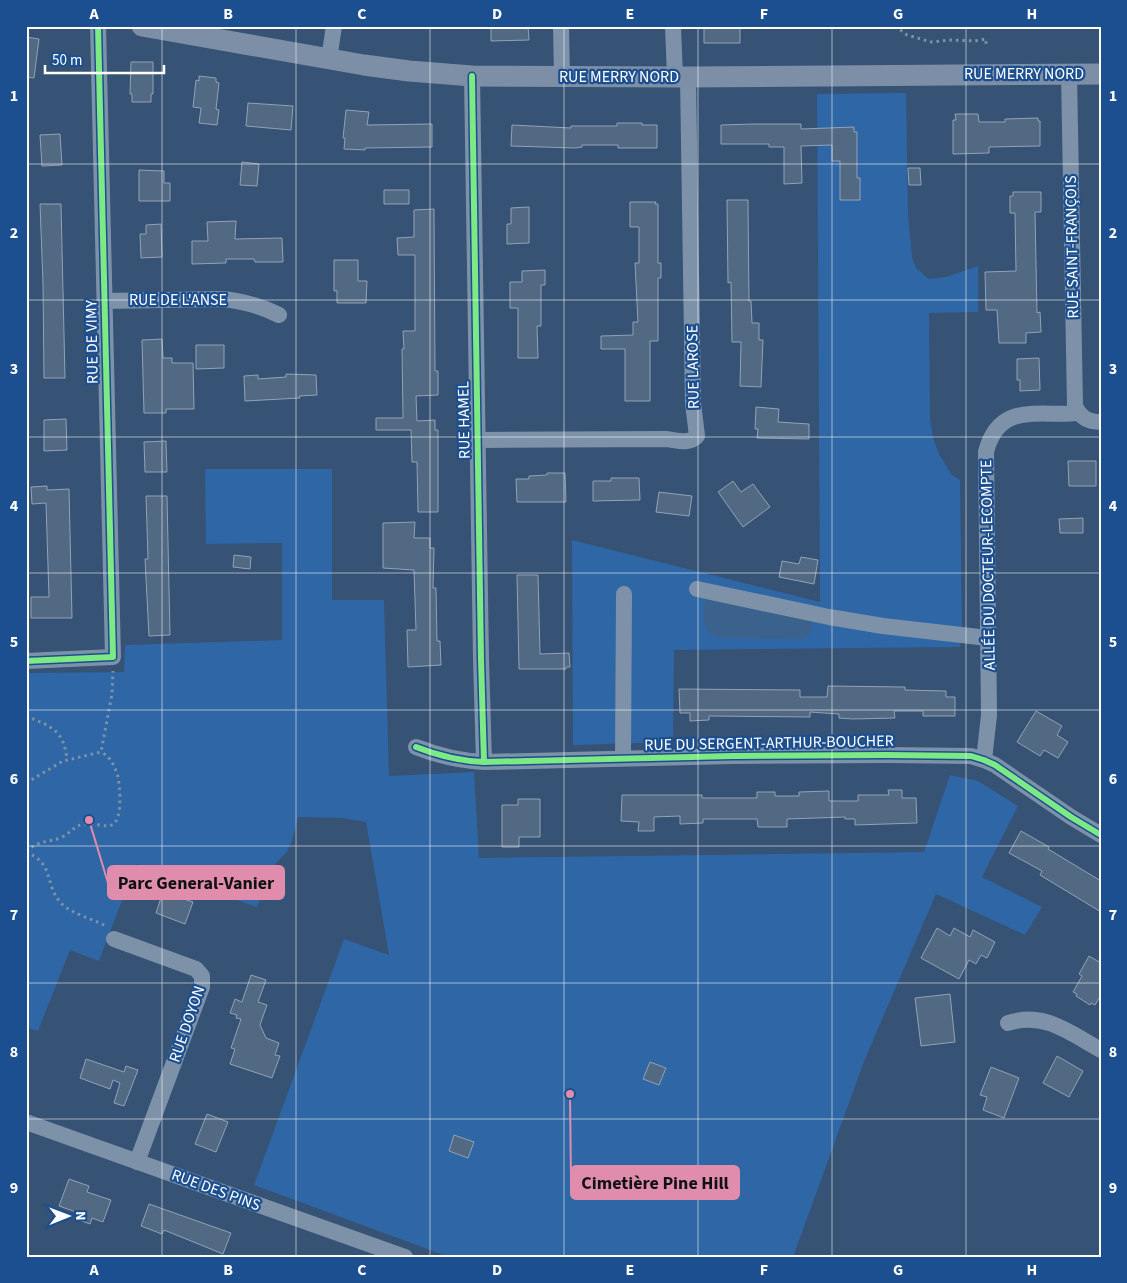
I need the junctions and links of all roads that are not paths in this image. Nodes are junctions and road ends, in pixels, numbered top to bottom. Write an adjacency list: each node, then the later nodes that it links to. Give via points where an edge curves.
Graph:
1 (98, 26): 12 (street, RUE DE VIMY)
2 (142, 26): 6 (main road, RUE MERRY NORD)
3 (334, 26): 6 (street)
4 (561, 26): 11 (street)
5 (672, 26): 10 (street)
6 (329, 59): 9 (main road, RUE MERRY NORD)
7 (1068, 73): 8 (main road, RUE MERRY NORD); 10 (main road, RUE MERRY NORD); 14 (street, RUE SAINT-FRANÇOIS, via 1075,406)
8 (1101, 74)
9 (472, 76): 11 (main road, RUE MERRY NORD); 16 (street, RUE HAMEL)
10 (681, 77): 11 (main road, RUE MERRY NORD); 16 (street, RUE LAROSE, via 693,414 697,436 684,442 666,439)
11 (562, 78)
12 (104, 301): 13 (street, RUE DE L'ANSE, via 222,299 256,304); 20 (street, RUE DE VIMY, via 113,658)
13 (280, 315)
14 (1081, 416): 15 (street, ALLÉE DU DOCTEUR-LECOMPTE, via 1089,422); 19 (street, ALLÉE DU DOCTEUR-LECOMPTE, via 1019,414 1006,420 989,441 986,452)
15 (1101, 422)
16 (478, 440): 24 (street, RUE HAMEL)
17 (697, 588): 19 (street, via 829,617)
18 (624, 594): 22 (street)
19 (988, 638): 23 (street, ALLÉE DU DOCTEUR-LECOMPTE, via 989,715)
20 (26, 661)
21 (416, 747): 24 (street, RUE DU SERGENT-ARTHUR-BOUCHER, via 447,758)
22 (623, 758): 23 (street, RUE DU SERGENT-ARTHUR-BOUCHER, via 895,755 959,756); 24 (street, RUE DU SERGENT-ARTHUR-BOUCHER)
23 (984, 760): 25 (street, RUE DU SERGENT-ARTHUR-BOUCHER)
24 (484, 762)
25 (1101, 835)
26 (114, 939): 30 (street, RUE DOYON, via 196,969 202,976 202,987)
27 (1008, 1022): 28 (street, via 1027,1018 1046,1021)
28 (1101, 1050)
29 (26, 1122): 30 (street, RUE DES PINS)
30 (137, 1162): 31 (street, RUE DES PINS)
31 (396, 1255)

